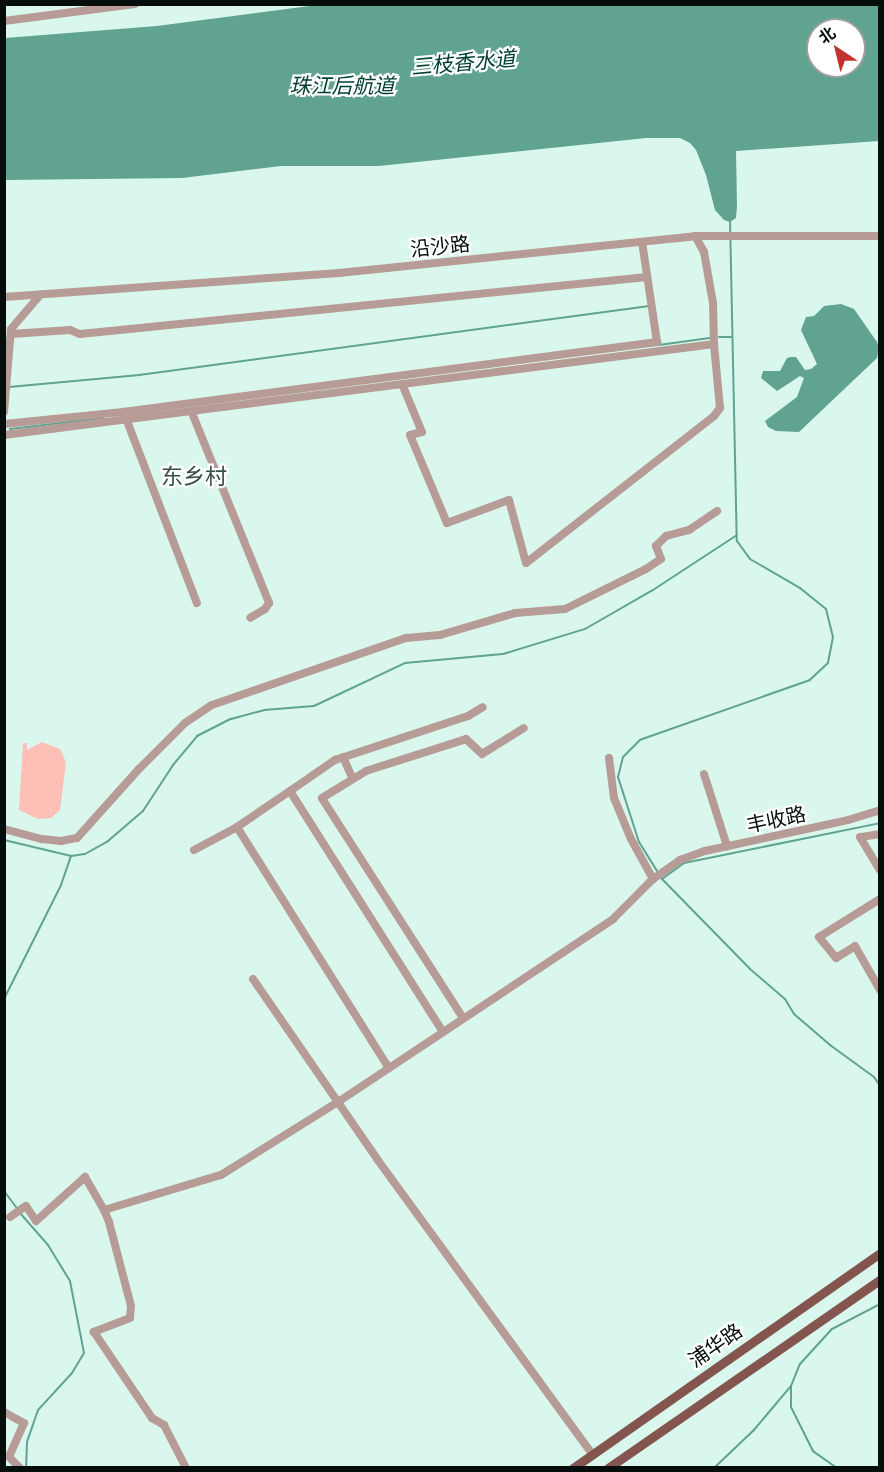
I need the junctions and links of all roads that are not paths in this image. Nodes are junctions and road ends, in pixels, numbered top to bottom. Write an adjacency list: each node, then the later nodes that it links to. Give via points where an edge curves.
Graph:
1 (135, 4): 2 (street)
2 (4, 21)
3 (695, 236): 4 (street, 沿沙路); 5 (street, 沿沙路); 10 (street, via 704,252)
4 (879, 236)
5 (642, 242): 6 (street); 7 (street, 沿沙路, via 339,273)
6 (647, 277): 9 (street, via 80,334 70,330); 15 (street, via 657,342)
7 (40, 295): 8 (street, 沿沙路); 9 (street)
8 (4, 297)
9 (9, 330): 12 (street)
10 (714, 344): 11 (street); 11 (street, via 720,408 714,416 526,563 509,500 447,523 410,435 422,432)
11 (402, 384): 13 (street)
12 (4, 412)
13 (192, 413): 14 (street); 19 (street, via 269,603)
14 (127, 421): 16 (street); 18 (street)
15 (4, 424)
16 (4, 435)
17 (717, 511): 29 (street, via 690,530 666,536 656,546 661,559 646,569 565,609 515,613 440,635 406,638 212,705 185,723 77,838 42,839)
18 (197, 603)
19 (250, 618)
20 (483, 707): 22 (street, via 468,716)
21 (524, 728): 25 (street, via 482,754 466,738 366,771)
22 (343, 757): 25 (street); 26 (street)
23 (609, 758): 34 (street, via 614,798)
24 (704, 774): 31 (street)
25 (353, 779): 38 (street, via 322,798 326,807)
26 (290, 791): 28 (street); 39 (street)
27 (879, 810): 31 (street, 丰收路)
28 (237, 827): 32 (street); 40 (street)
29 (4, 829)
30 (879, 834): 33 (street, via 860,837)
31 (727, 846): 34 (street, 丰收路, via 680,860)
32 (194, 850)
33 (879, 870)
34 (653, 879): 38 (street, 丰收路, via 612,919)
35 (879, 899): 37 (street, via 819,937 836,958 855,946)
36 (253, 979): 41 (street)
37 (879, 990)
38 (463, 1018): 39 (street, 丰收路)
39 (443, 1032): 40 (street, 丰收路)
40 (389, 1068): 41 (street, 丰收路)
41 (338, 1102): 42 (street, 丰收路, via 220,1174); 47 (street)
42 (104, 1210): 43 (street, via 85,1177 36,1221 26,1206); 49 (street, via 131,1306 130,1318 94,1332 152,1418 165,1425)
43 (10, 1217)
44 (879, 1253): 47 (main road, 浦华路)
45 (879, 1280): 51 (main road, 浦华路)
46 (4, 1412): 48 (street, via 24,1423 9,1457)
47 (592, 1454): 50 (main road, 浦华路)
48 (20, 1467)
49 (186, 1467)
50 (573, 1467)
51 (608, 1467)

